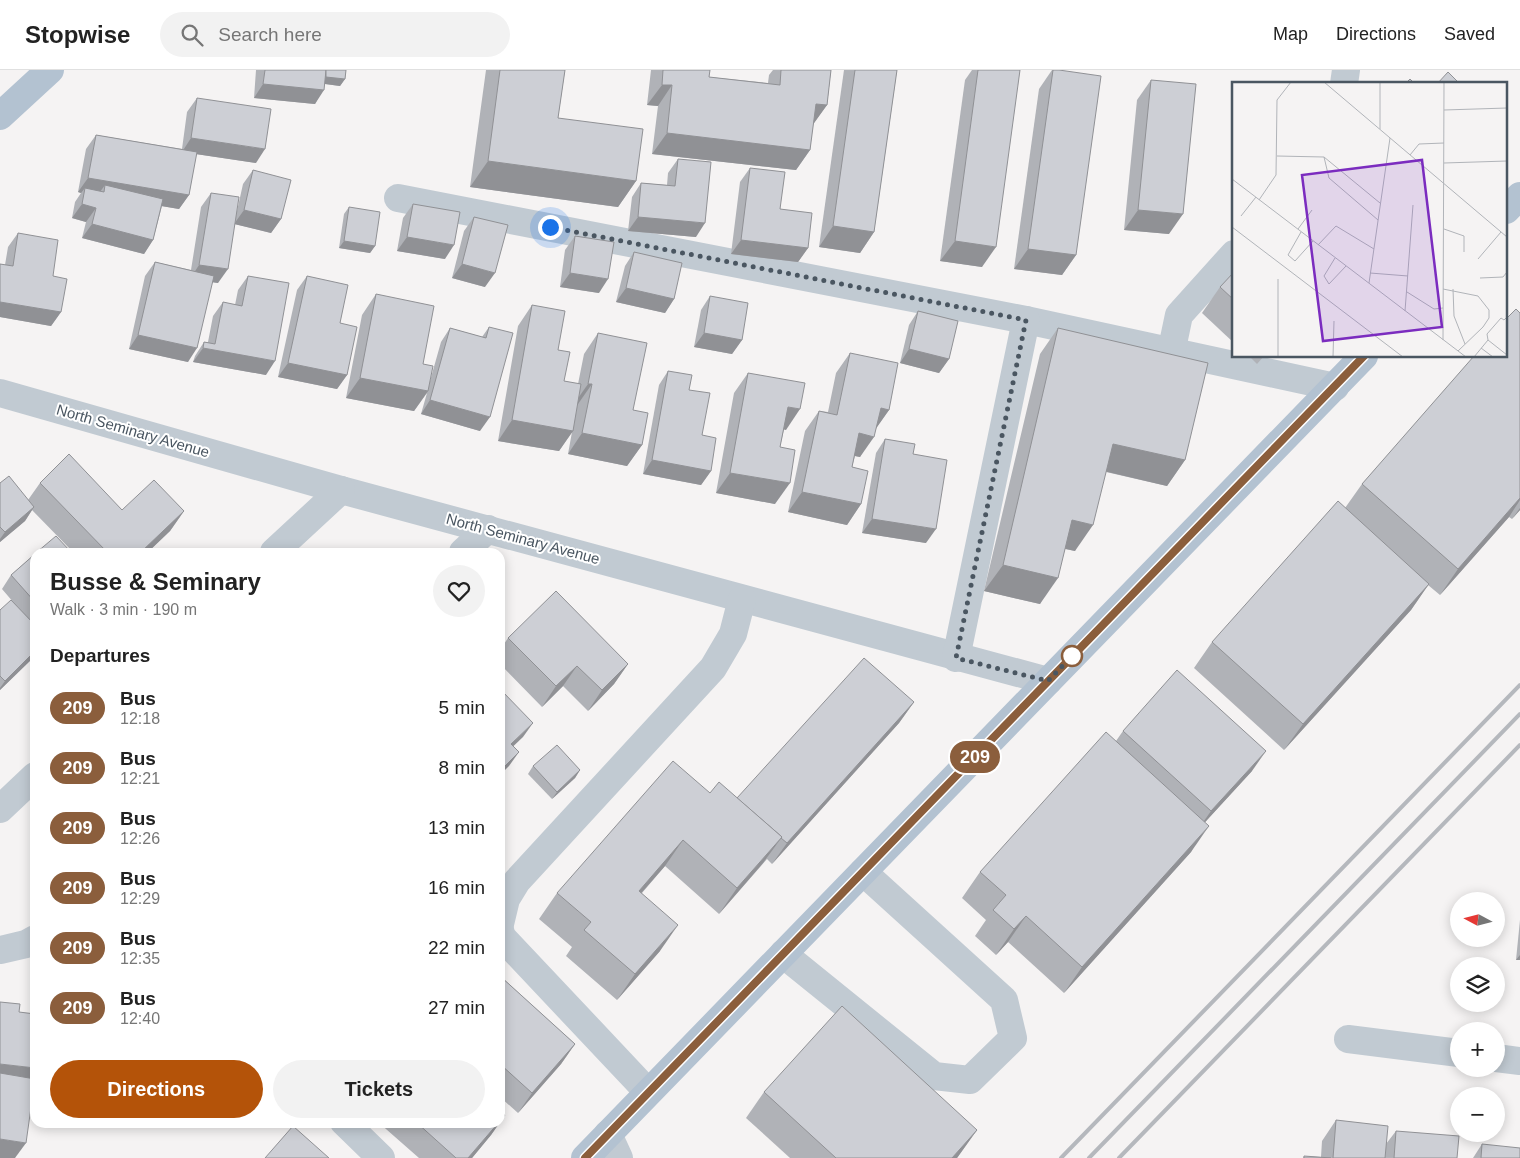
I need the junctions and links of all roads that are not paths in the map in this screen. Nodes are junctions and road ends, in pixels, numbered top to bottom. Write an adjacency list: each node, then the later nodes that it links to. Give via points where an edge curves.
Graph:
1 (50, 70): 2 (main road)
2 (0, 116)
3 (1520, 196): 5 (main road)
4 (398, 198): 7 (street)
5 (1508, 208)
6 (1232, 256): 8 (street, via 1179,315)
7 (1026, 320): 8 (street); 17 (street)
8 (1171, 353): 10 (street)
9 (1362, 358): 10 (main road)
10 (1335, 387): 18 (main road)
11 (0, 393): 12 (street, North Seminary Avenue)
12 (341, 490): 13 (street, North Seminary Avenue); 14 (street)
13 (488, 529): 15 (street); 16 (street, North Seminary Avenue)
14 (278, 548)
15 (468, 548)
16 (742, 599): 17 (street, North Seminary Avenue); 22 (street, via 733,634 713,668 517,881)
17 (956, 658): 18 (street, North Seminary Avenue)
18 (1048, 681): 21 (main road)
19 (30, 781): 20 (street)
20 (0, 809)
21 (863, 872): 26 (main road); 26 (street, via 1004,1000 1013,1038 970,1080 934,1076)
22 (505, 903)
23 (505, 940): 31 (street)
24 (30, 942): 25 (street)
25 (0, 950)
26 (783, 954): 31 (main road)
27 (1348, 1039): 28 (street)
28 (1450, 1052)
29 (1505, 1059): 30 (street)
30 (1520, 1061)
31 (648, 1092): 33 (main road)
32 (350, 1128): 34 (street)
33 (614, 1146): 35 (main road)
34 (381, 1158)
35 (585, 1158)

